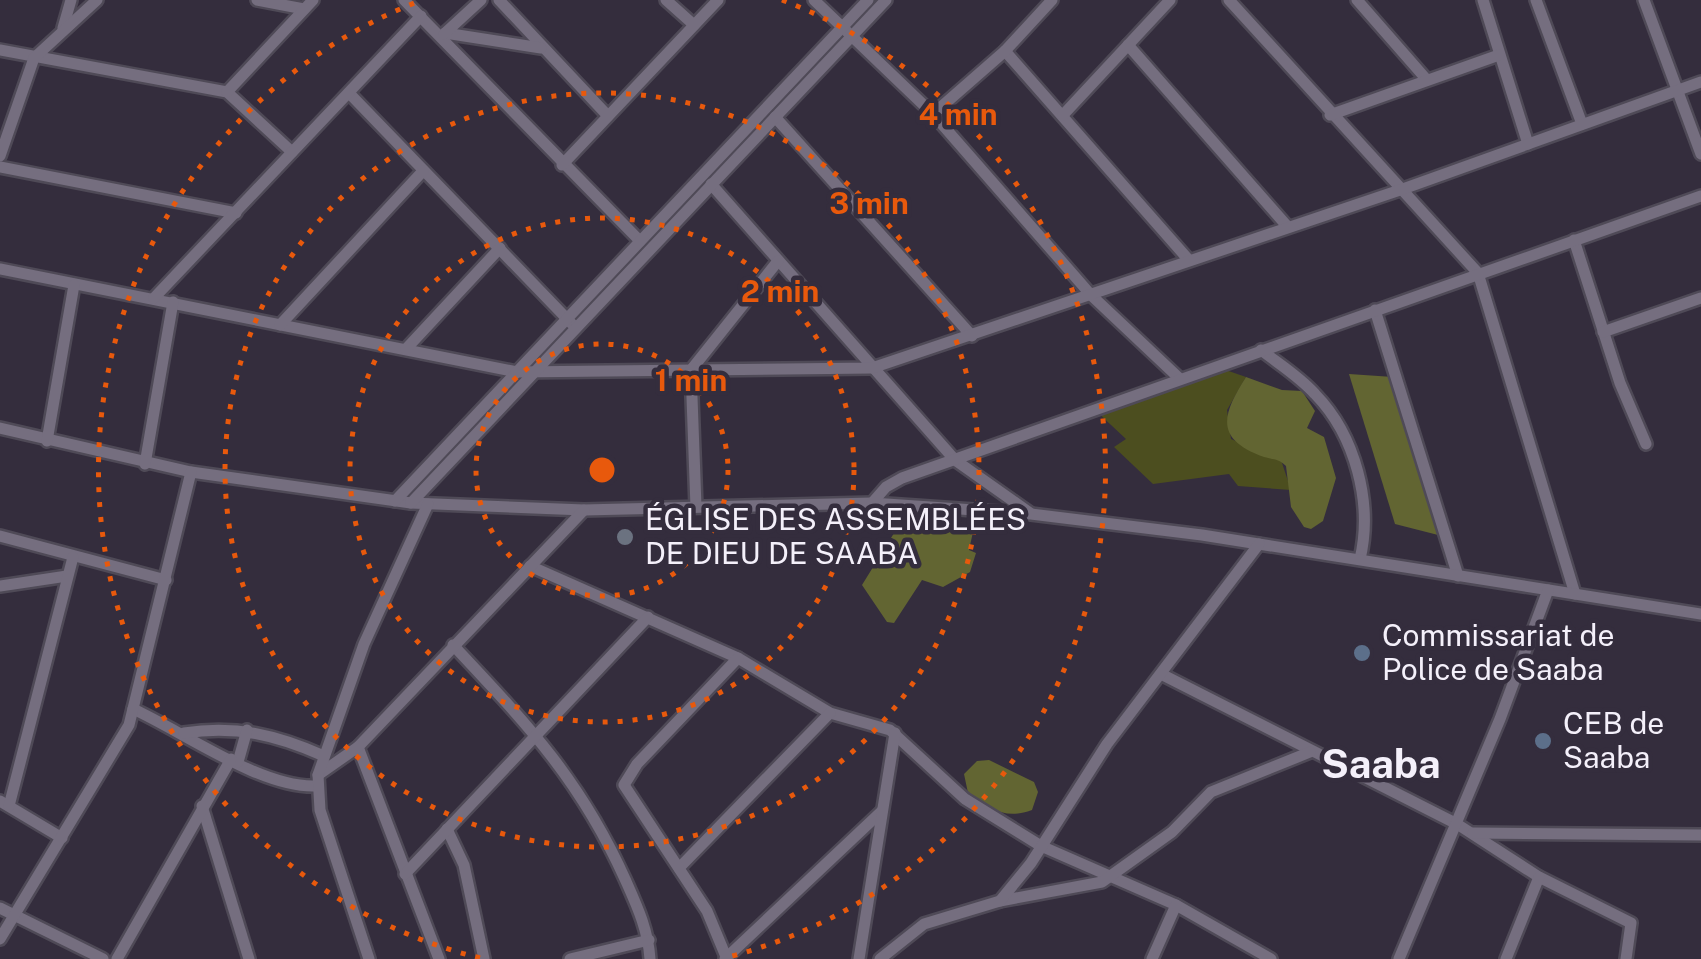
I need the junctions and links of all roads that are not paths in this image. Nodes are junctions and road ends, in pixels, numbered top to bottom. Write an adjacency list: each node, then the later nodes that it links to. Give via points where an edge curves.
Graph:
1 (72, 0): 22 (street)
2 (97, 0): 22 (street)
3 (257, 0): 19 (street)
4 (404, 0): 20 (street)
5 (481, 0): 24 (street)
6 (499, 0): 26 (street)
7 (666, 0): 21 (street)
8 (718, 0): 21 (street)
9 (814, 0): 23 (street)
10 (868, 0): 23 (street)
11 (886, 0): 23 (street)
12 (1052, 0): 28 (street)
13 (1170, 0): 25 (street)
14 (1229, 0): 39 (street)
15 (1357, 0): 31 (street)
16 (1483, 0): 29 (street)
17 (1536, 0): 41 (street)
18 (1644, 0): 33 (street)
19 (309, 5): 34 (street)
20 (420, 16): 24 (street); 35 (street)
21 (694, 25): 38 (street)
22 (63, 28): 30 (street)
23 (848, 31): 36 (street); 40 (street); 55 (street)
24 (442, 35): 26 (street); 46 (street)
25 (1128, 44): 37 (street); 53 (street)
26 (540, 48): 38 (street)
27 (0, 50): 30 (street)
28 (1006, 51): 36 (street); 37 (street)
29 (1499, 55): 31 (street); 42 (street)
30 (34, 58): 34 (street); 45 (street)
31 (1427, 80): 39 (street)
32 (1701, 82): 33 (street)
33 (1677, 90): 41 (street); 44 (street)
34 (227, 92): 43 (street)
35 (349, 92): 43 (street); 48 (street)
36 (933, 114): 62 (street)
37 (1063, 115): 57 (street)
38 (608, 116): 46 (street)
39 (1330, 116): 50 (street)
40 (775, 117): 49 (street); 70 (street)
41 (1582, 124): 42 (street)
42 (1528, 144): 50 (street)
43 (292, 152): 52 (street)
44 (1701, 154)
45 (0, 156)
46 (562, 165): 55 (street)
47 (0, 167): 52 (street)
48 (422, 170): 56 (street); 68 (street)
49 (711, 184): 58 (street); 67 (street)
50 (1400, 190): 53 (street); 60 (street)
51 (1701, 196): 54 (street)
52 (236, 213): 63 (street)
53 (1287, 226): 57 (street)
54 (1574, 240): 60 (street); 69 (street)
55 (640, 241): 67 (street)
56 (500, 248): 67 (street); 71 (street)
57 (1187, 258): 62 (street)
58 (778, 261): 73 (street); 74 (street)
59 (0, 269): 61 (street)
60 (1478, 273): 66 (street); 101 (street)
61 (74, 285): 63 (street); 79 (street)
62 (1091, 295): 70 (street); 77 (street)
63 (154, 298): 65 (street)
64 (1701, 298): 69 (street)
65 (173, 302): 68 (street); 82 (street)
66 (1375, 310): 72 (street); 97 (street)
67 (570, 323): 75 (street); 76 (street)
68 (280, 324): 71 (street)
69 (1603, 332): 80 (street)
70 (972, 336): 73 (street)
71 (406, 349): 75 (street)
72 (1261, 350): 77 (street); 94 (street, via 1319,397 1355,464 1366,521)
73 (872, 368): 74 (street); 81 (street)
74 (691, 370): 76 (street); 88 (street)
75 (517, 372): 76 (street); 84 (street)
76 (532, 372): 85 (street)
77 (1180, 378): 81 (street)
78 (0, 428): 79 (street)
79 (47, 440): 82 (street)
80 (1646, 444)
81 (955, 460): 87 (street, via 886,487); 90 (street)
82 (145, 464): 83 (street)
83 (191, 472): 84 (street); 98 (street)
84 (395, 500): 85 (street)
85 (411, 502): 86 (street)
86 (428, 504): 89 (street); 115 (street, via 364,644)
87 (872, 504): 88 (street); 90 (street)
88 (696, 507): 89 (street)
89 (584, 510): 95 (street)
90 (1031, 514): 92 (street)
91 (0, 536): 93 (street)
92 (1258, 544): 94 (street); 106 (street)
93 (73, 558): 96 (street); 98 (street)
94 (1360, 559): 97 (street)
95 (530, 566): 103 (street); 104 (street)
96 (67, 576): 99 (street); 118 (street)
97 (1458, 576): 100 (street)
98 (166, 580): 107 (street)
99 (0, 586)
100 (1548, 590): 101 (street); 121 (street)
101 (1575, 594): 102 (street)
102 (1701, 614)
103 (648, 617): 105 (street); 112 (street)
104 (453, 644): 112 (street); 113 (street)
105 (738, 658): 108 (street); 127 (street, via 624,785)
106 (1163, 676): 114 (street); 126 (street, via 1085,775)
107 (133, 709): 110 (street); 125 (street, via 130,725)
108 (830, 713): 111 (street); 127 (street)
109 (246, 730): 110 (street); 115 (street); 116 (street)
110 (184, 733): 116 (street)
111 (895, 733): 120 (street); 126 (street, via 965,798)
112 (536, 735): 122 (street); 136 (street, via 567,772 609,845)
113 (358, 748): 117 (street); 128 (street)
114 (1310, 752): 121 (street); 129 (street, via 1206,795 1177,827)
115 (324, 756): 117 (street)
116 (234, 761): 117 (street, via 292,784); 119 (street)
117 (318, 780): 141 (street, via 320,810)
118 (5, 803): 125 (street)
119 (202, 806): 139 (street); 140 (street)
120 (882, 811): 137 (street); 146 (street)
121 (1457, 824): 123 (street); 150 (street)
122 (446, 829): 128 (street); 143 (street, via 464,865)
123 (1473, 833): 124 (street); 130 (street)
124 (1701, 835)
125 (62, 838): 134 (street)
126 (1042, 846): 129 (street); 131 (street)
127 (679, 868): 137 (street)
128 (405, 874): 142 (street)
129 (1114, 875): 131 (street); 132 (street)
130 (1540, 877): 151 (street); 152 (street, via 1631,922)
131 (1000, 900): 147 (street, via 924,924)
132 (1176, 905): 148 (street); 149 (street)
133 (0, 908): 134 (street)
134 (15, 916): 135 (street); 138 (street)
135 (0, 938)
136 (649, 940): 144 (street); 145 (street)
137 (726, 958)
138 (102, 959)
139 (117, 959)
140 (249, 959)
141 (368, 959)
142 (439, 959)
143 (484, 959)
144 (570, 959)
145 (650, 959)
146 (859, 959)
147 (880, 959)
148 (1152, 959)
149 (1271, 959)
150 (1399, 959)
151 (1506, 959)
152 (1626, 959)

